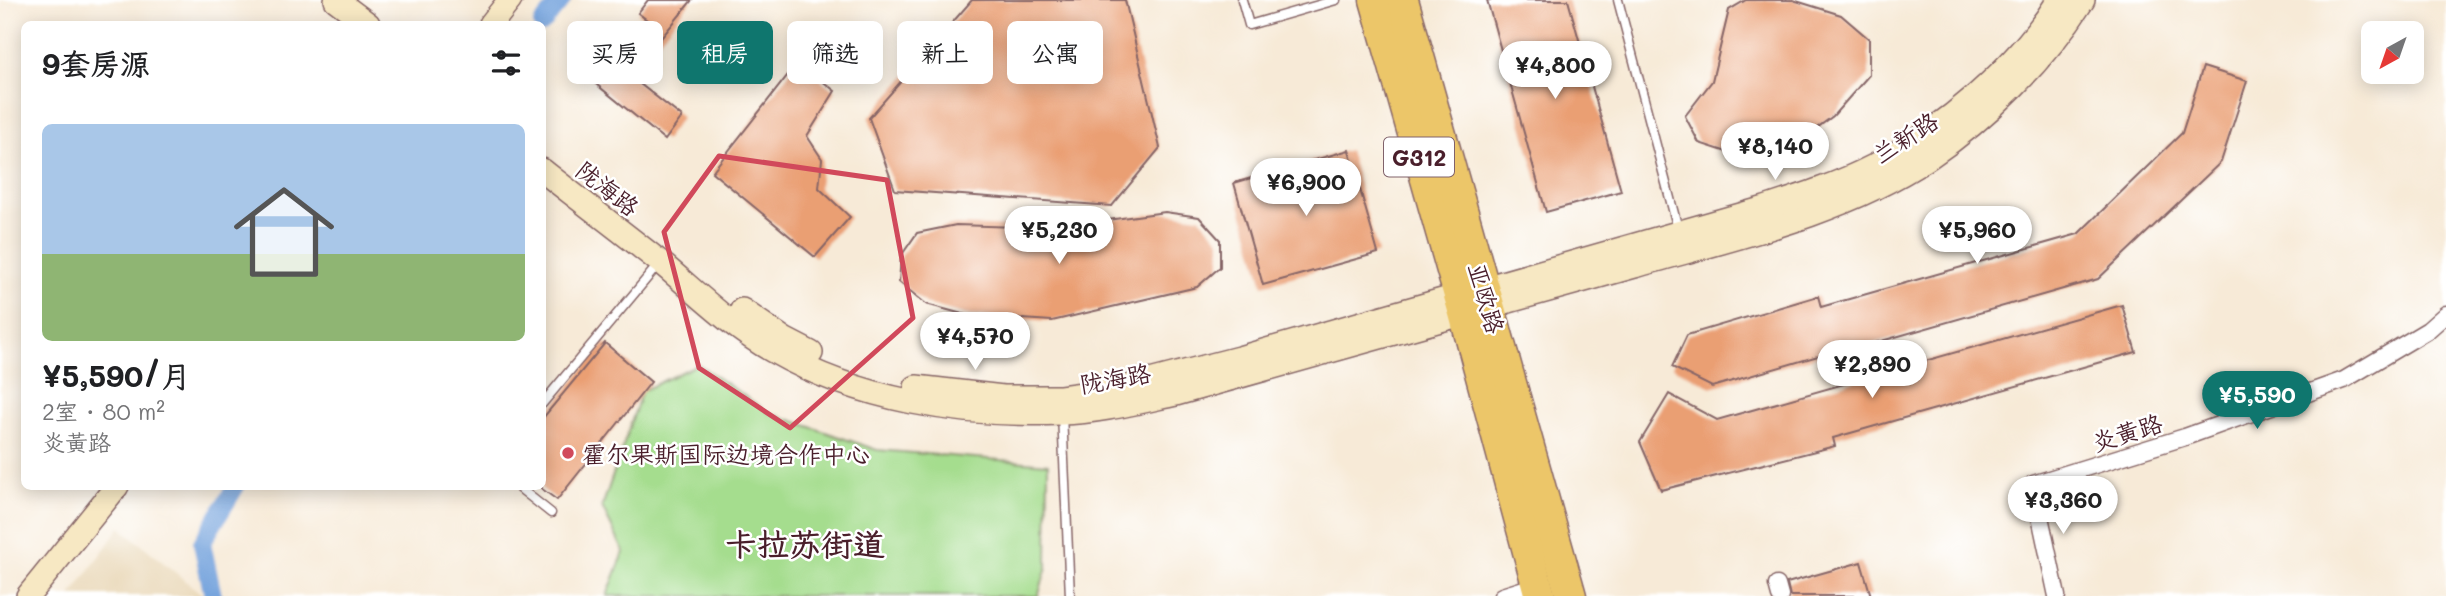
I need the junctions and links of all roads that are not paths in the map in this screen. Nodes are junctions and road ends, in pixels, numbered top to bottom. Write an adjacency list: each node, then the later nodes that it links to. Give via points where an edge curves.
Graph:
1 (337, 0): 10 (street)
2 (510, 0): 11 (street)
3 (1242, 0): 4 (lane, via 1249,25)
4 (1336, 0)
5 (1375, 0): 16 (highway, 亚欧路 / G312)
6 (1403, 0): 16 (highway, 亚欧路 / G312)
7 (1618, 0): 14 (lane)
8 (2059, 0): 14 (street, 兰新路, via 1992,80 1918,139 1822,189)
9 (2083, 0): 14 (street, 兰新路, via 2043,55 2007,92 1927,158 1832,206)
10 (364, 21)
11 (493, 21)
12 (546, 157): 19 (street, 陇海路, via 737,307 825,361 892,384)
13 (546, 173): 15 (street, 陇海路)
14 (1683, 242): 16 (street, 兰新路)
15 (660, 263): 18 (lane); 19 (street, 陇海路, via 771,350 822,377 886,397 961,409)
16 (1474, 301): 19 (street, 陇海路); 23 (highway, 亚欧路 / G312); 27 (highway, 亚欧路 / G312)
17 (2446, 314): 28 (street, 炎黄路, via 2428,330 2344,380 2034,484)
18 (546, 399)
19 (1061, 405): 25 (lane)
20 (114, 490): 24 (street)
21 (522, 490): 22 (lane)
22 (551, 513)
23 (1538, 590): 26 (street)
24 (27, 596)
25 (1069, 596)
26 (1502, 596)
27 (1571, 596)
28 (2057, 596)

